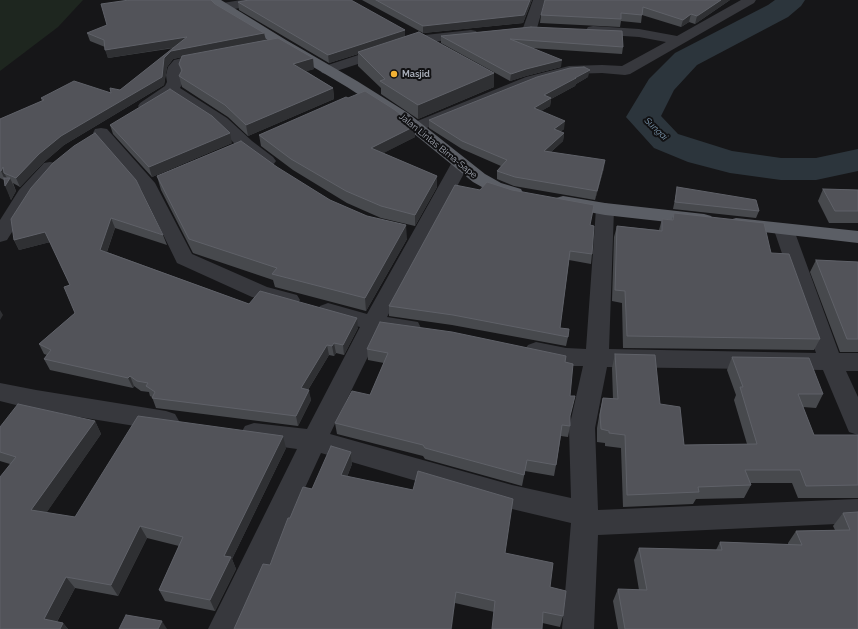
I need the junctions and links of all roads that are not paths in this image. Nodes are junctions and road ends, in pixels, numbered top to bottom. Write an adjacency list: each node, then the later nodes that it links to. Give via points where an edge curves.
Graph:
1 (264, 0): 4 (street)
2 (539, 0): 6 (street)
3 (750, 0): 12 (street)
4 (217, 4): 13 (highway, Jalan Lintas Bima-Sape)
5 (402, 28): 11 (street)
6 (530, 28): 7 (street); 8 (street)
7 (544, 28)
8 (514, 29)
9 (581, 30): 12 (street, via 639,33)
10 (483, 33): 11 (street)
11 (421, 39): 15 (street); 17 (street)
12 (678, 40): 19 (street, via 625,71 602,68 569,70)
13 (281, 44): 14 (street); 17 (highway, Jalan Lintas Bima-Sape)
14 (258, 48)
15 (442, 50)
16 (220, 54): 20 (street, via 179,62 175,67 175,82)
17 (328, 70): 22 (highway, Jalan Lintas Bima-Sape, via 358,95 402,116)
18 (496, 80): 19 (street)
19 (509, 88): 22 (street)
20 (172, 89): 21 (street); 26 (street, via 221,121 246,145)
21 (132, 114)
22 (416, 127): 25 (highway, Jalan Lintas Bima-Sape)
23 (101, 133): 33 (street, via 156,184 184,258 260,292)
24 (61, 159): 31 (street, via 26,194)
25 (460, 164): 27 (highway, Jalan Lintas Bima-Sape, via 495,187); 33 (street, via 413,233)
26 (280, 170)
27 (526, 195)
28 (550, 199): 29 (highway)
29 (605, 209): 30 (highway); 36 (street)
30 (784, 230): 32 (highway); 37 (street)
31 (0, 236)
32 (858, 237)
33 (373, 323): 34 (street); 43 (street)
34 (428, 331)
35 (513, 346): 36 (street, via 566,357)
36 (597, 358): 37 (street); 45 (street, via 582,428)
37 (830, 360): 38 (street); 41 (street)
38 (858, 362)
39 (0, 392): 40 (street)
40 (187, 424)
41 (858, 425)
42 (232, 430): 43 (street)
43 (314, 440): 45 (street); 46 (street)
44 (858, 511): 45 (street)
45 (584, 518): 47 (street)
46 (224, 629)
47 (578, 629)

